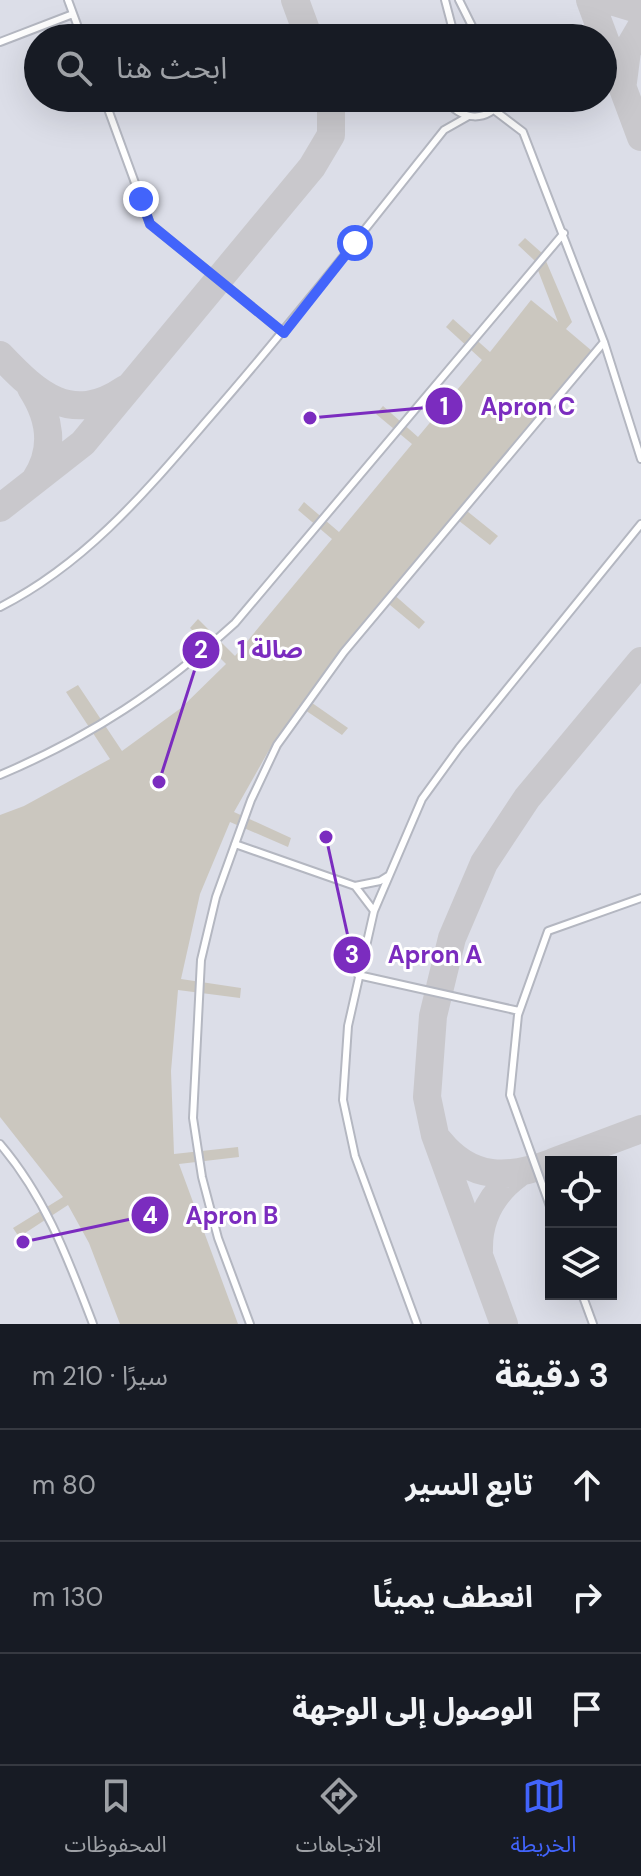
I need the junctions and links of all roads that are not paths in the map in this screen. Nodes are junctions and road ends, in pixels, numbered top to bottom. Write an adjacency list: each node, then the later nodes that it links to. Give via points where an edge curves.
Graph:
1 (68, 0): 4 (lane)
2 (445, 0): 7 (lane)
3 (459, 0): 8 (lane)
4 (73, 14): 5 (lane); 6 (lane)
5 (47, 24)
6 (77, 24)
7 (451, 24)
8 (471, 24)
9 (24, 33): 10 (lane)
10 (0, 42)
11 (109, 112): 17 (lane, via 150,224)
12 (458, 112): 15 (lane)
13 (491, 112): 15 (lane)
14 (497, 112): 16 (lane, via 523,132)
15 (467, 117): 17 (lane, via 444,130)
16 (564, 233): 18 (lane); 22 (lane, via 235,623 178,675 120,715)
17 (284, 333): 21 (lane, via 129,510 76,560)
18 (604, 342): 19 (lane); 23 (lane, via 344,652 277,745)
19 (641, 459)
20 (641, 524): 24 (lane, via 450,760 422,799)
21 (0, 607)
22 (0, 775)
23 (235, 844): 25 (lane); 34 (lane, via 201,960 193,1118 218,1238)
24 (388, 876): 25 (lane); 27 (lane)
25 (355, 886): 27 (lane)
26 (641, 898): 29 (lane, via 548,931)
27 (374, 911): 28 (lane)
28 (358, 975): 29 (lane); 35 (lane, via 348,1026 343,1100 347,1128)
29 (519, 1011): 31 (lane, via 510,1095)
30 (0, 1144): 33 (lane, via 28,1177)
31 (545, 1192)
32 (584, 1300): 36 (lane)
33 (93, 1324)
34 (250, 1324)
35 (417, 1324)
36 (593, 1324)

